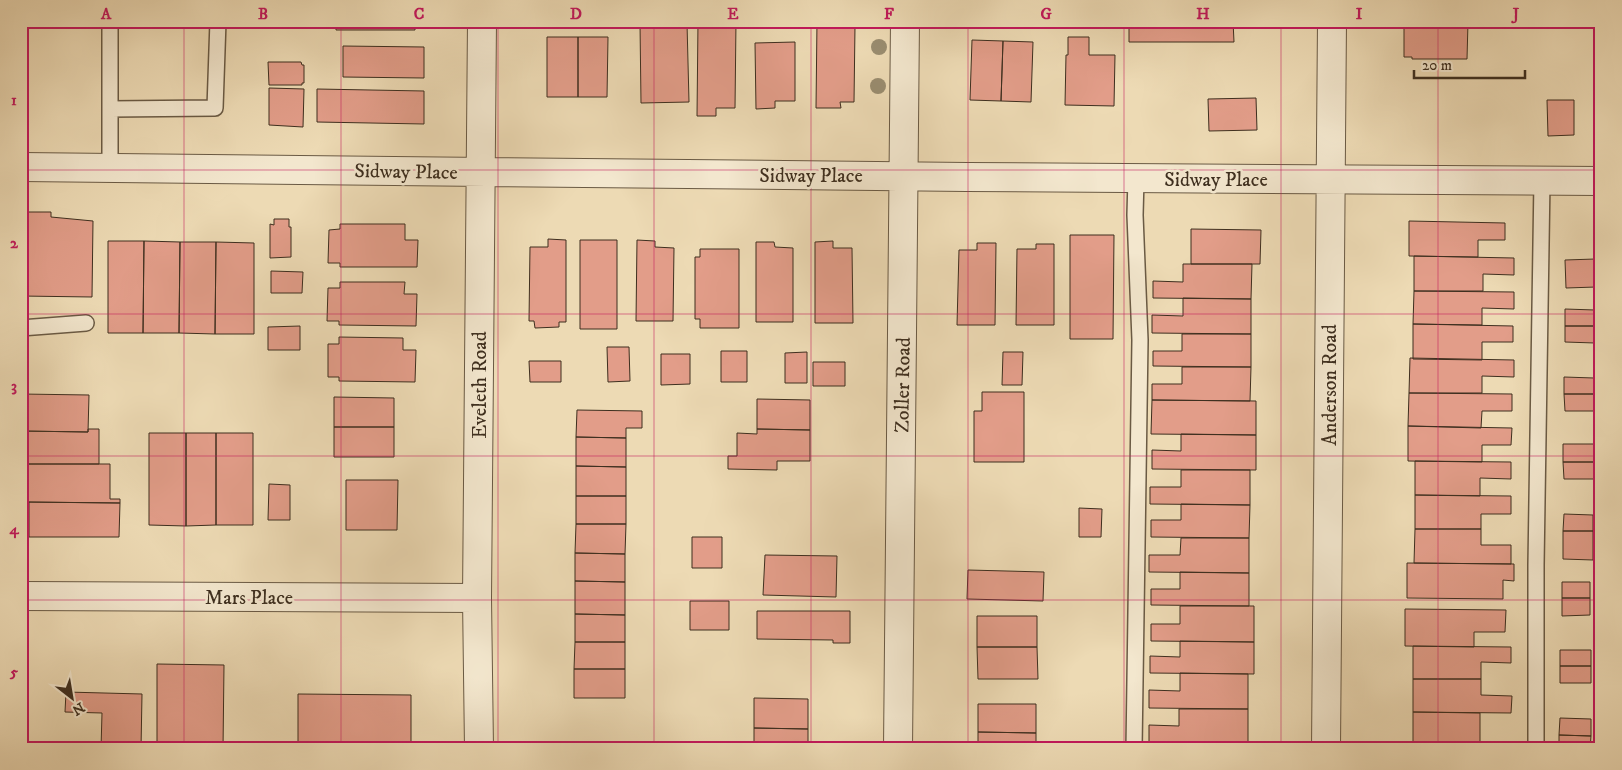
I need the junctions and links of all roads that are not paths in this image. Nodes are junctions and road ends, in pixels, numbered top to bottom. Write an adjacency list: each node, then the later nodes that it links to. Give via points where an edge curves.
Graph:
1 (110, 21): 6 (lane)
2 (218, 21): 6 (lane, via 215,108)
3 (482, 21): 9 (street, Eveleth Road)
4 (905, 21): 10 (street, Zoller Road)
5 (1332, 21): 12 (street, Anderson Road)
6 (110, 109): 8 (lane)
7 (21, 167): 8 (street, Sidway Place)
8 (110, 168): 9 (street, Sidway Place)
9 (480, 172): 10 (street, Sidway Place); 18 (street, Eveleth Road)
10 (904, 176): 11 (street, Sidway Place); 20 (street, Zoller Road)
11 (1136, 178): 12 (street, Sidway Place); 21 (lane, via 1140,340)
12 (1331, 179): 13 (street, Sidway Place); 22 (street, Anderson Road)
13 (1542, 180): 14 (street, Sidway Place); 23 (lane)
14 (1601, 181)
15 (86, 323): 16 (lane)
16 (21, 328)
17 (21, 596): 18 (street, Mars Place)
18 (477, 598): 19 (street, Eveleth Road)
19 (479, 749)
20 (898, 749)
21 (1134, 749)
22 (1326, 749)
23 (1536, 749)

